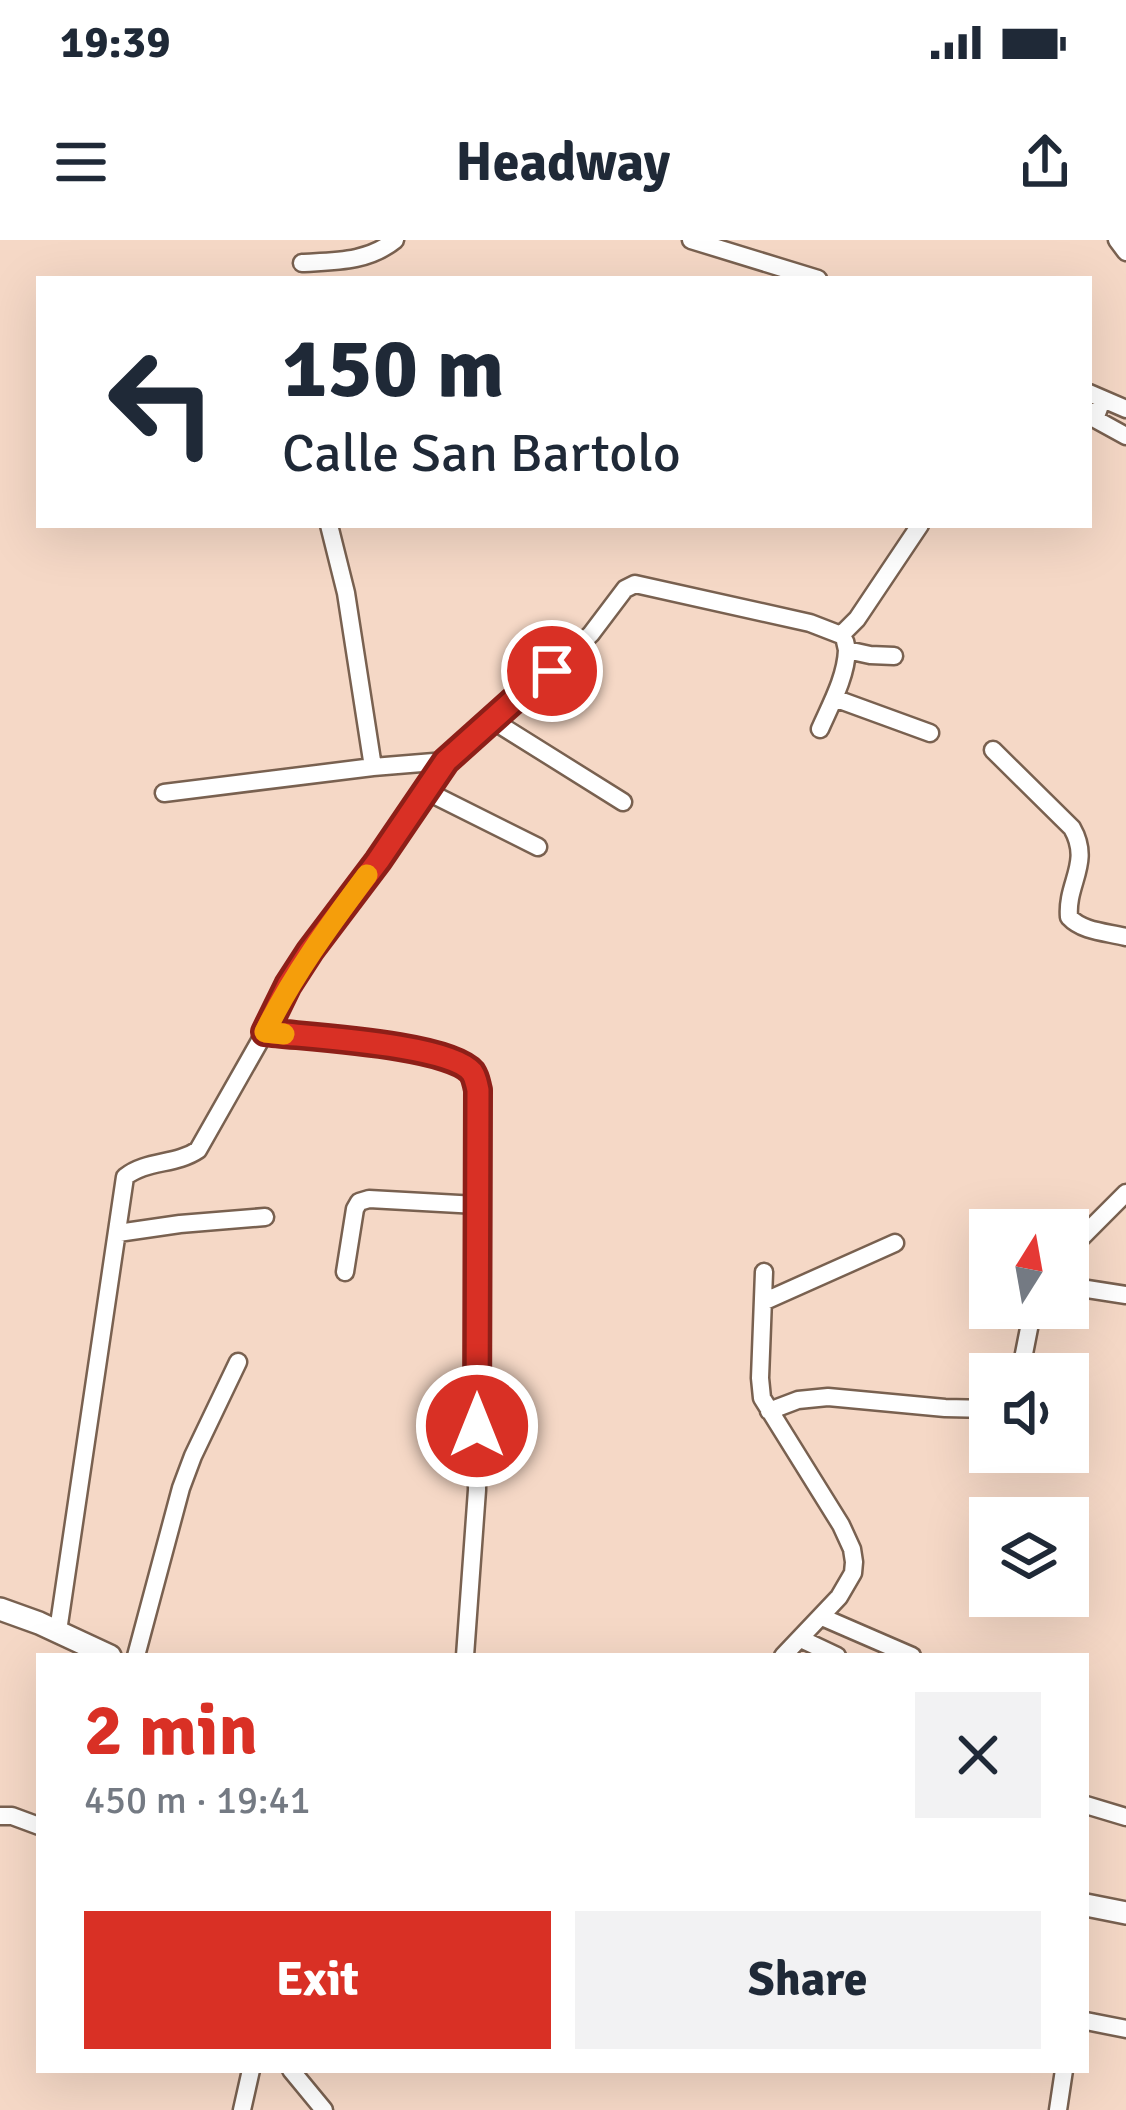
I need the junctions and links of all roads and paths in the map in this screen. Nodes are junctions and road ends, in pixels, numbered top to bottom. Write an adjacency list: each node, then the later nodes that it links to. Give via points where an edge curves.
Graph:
1 (394, 240): 5 (street, via 368,256)
2 (691, 240): 6 (street)
3 (1117, 240): 4 (street)
4 (1126, 252)
5 (302, 263)
6 (808, 276)
7 (1095, 397): 8 (street); 9 (street)
8 (1126, 409)
9 (1092, 418): 10 (street)
10 (1126, 436)
11 (330, 528): 21 (street)
12 (918, 528): 13 (street)
13 (844, 643): 14 (street); 15 (street, via 848,658); 16 (street, via 810,622 635,584)
14 (895, 656)
15 (834, 698): 17 (street); 18 (street)
16 (492, 720): 20 (street); 24 (street)
17 (820, 728)
18 (930, 733)
19 (993, 750): 26 (street, via 1078,839 1070,916)
20 (446, 761): 21 (street); 22 (street)
21 (373, 767): 23 (street)
22 (426, 791): 25 (street); 27 (street, via 310,951)
23 (164, 793)
24 (622, 802)
25 (538, 847)
26 (1126, 938)
27 (265, 1032): 29 (street, via 411,1050 469,1069 478,1090); 32 (street, via 199,1150 125,1177)
28 (1126, 1193): 31 (street)
29 (477, 1205): 34 (street, via 358,1202); 48 (street, via 477,1490)
30 (265, 1217): 32 (street)
31 (1089, 1230)
32 (118, 1233): 44 (street)
33 (895, 1243): 38 (street)
34 (345, 1272)
35 (764, 1272): 38 (street)
36 (1089, 1289): 37 (street)
37 (1126, 1295)
38 (764, 1302): 41 (street, via 760,1387)
39 (238, 1362): 47 (street, via 193,1456)
40 (969, 1409): 41 (street, via 828,1397)
41 (770, 1411): 43 (street, via 852,1549 854,1573)
42 (0, 1609): 44 (street)
43 (822, 1617): 45 (street); 51 (street)
44 (58, 1631): 46 (street)
45 (801, 1639): 49 (street); 50 (street)
46 (104, 1653)
47 (137, 1653)
48 (465, 1653)
49 (786, 1653)
50 (831, 1653)
51 (905, 1653)
52 (1089, 1806): 54 (street)
53 (0, 1816): 55 (street)
54 (1126, 1816)
55 (36, 1825)
56 (1089, 1910): 57 (street)
57 (1125, 1910)
58 (1089, 2022): 59 (street)
59 (1126, 2030)
60 (250, 2073): 63 (street)
61 (293, 2073): 64 (street)
62 (1064, 2073): 65 (street)
63 (242, 2110)
64 (324, 2110)
65 (1058, 2110)

